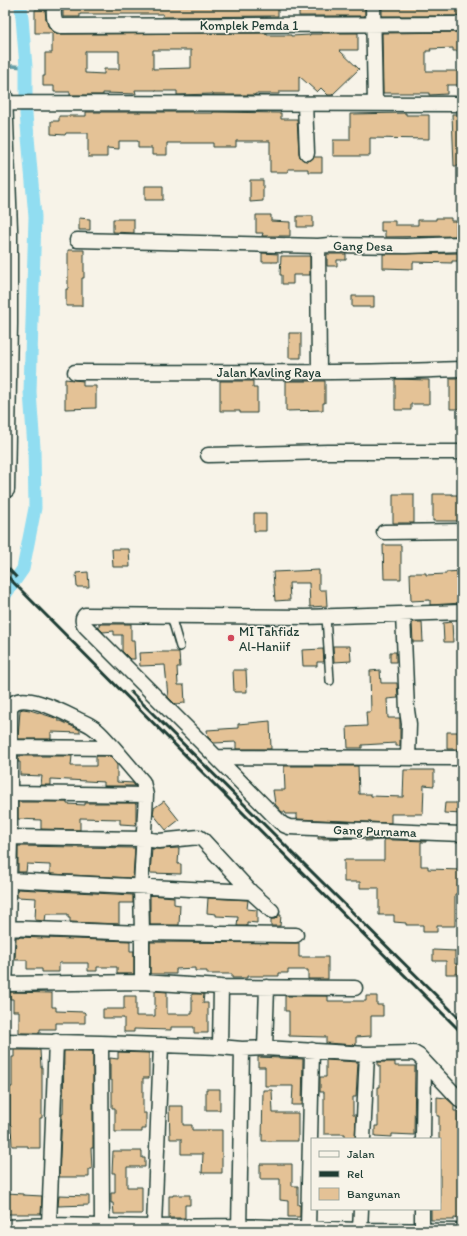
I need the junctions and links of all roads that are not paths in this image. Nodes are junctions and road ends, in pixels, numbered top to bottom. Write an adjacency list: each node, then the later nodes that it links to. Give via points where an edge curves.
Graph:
1 (54, 5): 3 (street, Komplek Pemda 1, via 55,22 60,26)
2 (373, 5): 3 (street)
3 (373, 24): 4 (street, Komplek Pemda 1); 8 (street)
4 (462, 24)
5 (5, 96): 6 (street)
6 (5, 103): 7 (street); 19 (street, via 10,230 10,376)
7 (305, 104): 8 (street); 10 (street)
8 (375, 104): 9 (street)
9 (462, 104)
10 (307, 153)
11 (77, 240): 13 (street)
12 (462, 244): 13 (street, Gang Desa)
13 (318, 246): 16 (street, Gang Desa)
14 (462, 369): 16 (street, Jalan Kavling Raya)
15 (75, 372): 16 (street, Jalan Kavling Raya)
16 (319, 372)
17 (462, 452): 18 (street)
18 (208, 455)
19 (6, 483)
20 (462, 531): 21 (street)
21 (384, 532)
22 (462, 612): 23 (street)
23 (403, 614): 25 (street); 31 (street, via 406,710 410,724)
24 (172, 616): 25 (street); 26 (lane); 30 (street, via 87,614 83,618 84,625)
25 (326, 616): 27 (lane)
26 (180, 647)
27 (330, 682)
28 (9, 747): 29 (street); 29 (street, via 10,708 20,701 41,703 56,708 94,728); 33 (street)
29 (114, 748): 34 (street, via 143,782)
30 (216, 757): 31 (street); 35 (street, Gang Purnama, via 280,822 289,827)
31 (408, 758): 32 (street)
32 (462, 758)
33 (11, 793): 34 (street); 36 (street)
34 (146, 796): 37 (street)
35 (462, 834)
36 (10, 837): 37 (street); 38 (street)
37 (144, 839): 39 (street); 40 (street, via 159,841 200,838)
38 (9, 880): 39 (street); 42 (street)
39 (141, 886): 40 (street); 43 (street)
40 (251, 892): 41 (street)
41 (272, 911)
42 (8, 928): 43 (street); 45 (street, via 5,984)
43 (142, 933): 44 (street); 45 (street)
44 (296, 935)
45 (142, 982): 46 (street)
46 (220, 986): 47 (street); 53 (street)
47 (267, 987): 48 (street); 54 (street)
48 (355, 988)
49 (5, 1041): 50 (street)
50 (56, 1041): 51 (street); 64 (street)
51 (101, 1042): 52 (street); 65 (street)
52 (161, 1045): 53 (street); 67 (street)
53 (220, 1047): 55 (street)
54 (266, 1048): 55 (street); 56 (street)
55 (242, 1049): 68 (street)
56 (312, 1050): 57 (street); 69 (street)
57 (367, 1054): 58 (street, via 414,1053); 60 (street)
58 (424, 1063): 59 (street); 61 (street)
59 (462, 1102)
60 (363, 1138)
61 (423, 1138)
62 (361, 1210): 70 (street)
63 (422, 1210): 71 (street)
64 (49, 1225): 65 (street); 66 (street)
65 (102, 1226): 67 (street)
66 (5, 1227)
67 (154, 1227): 68 (street)
68 (238, 1228): 69 (street)
69 (308, 1228): 70 (street)
70 (360, 1230): 71 (street)
71 (422, 1231): 72 (street)
72 (462, 1231)

